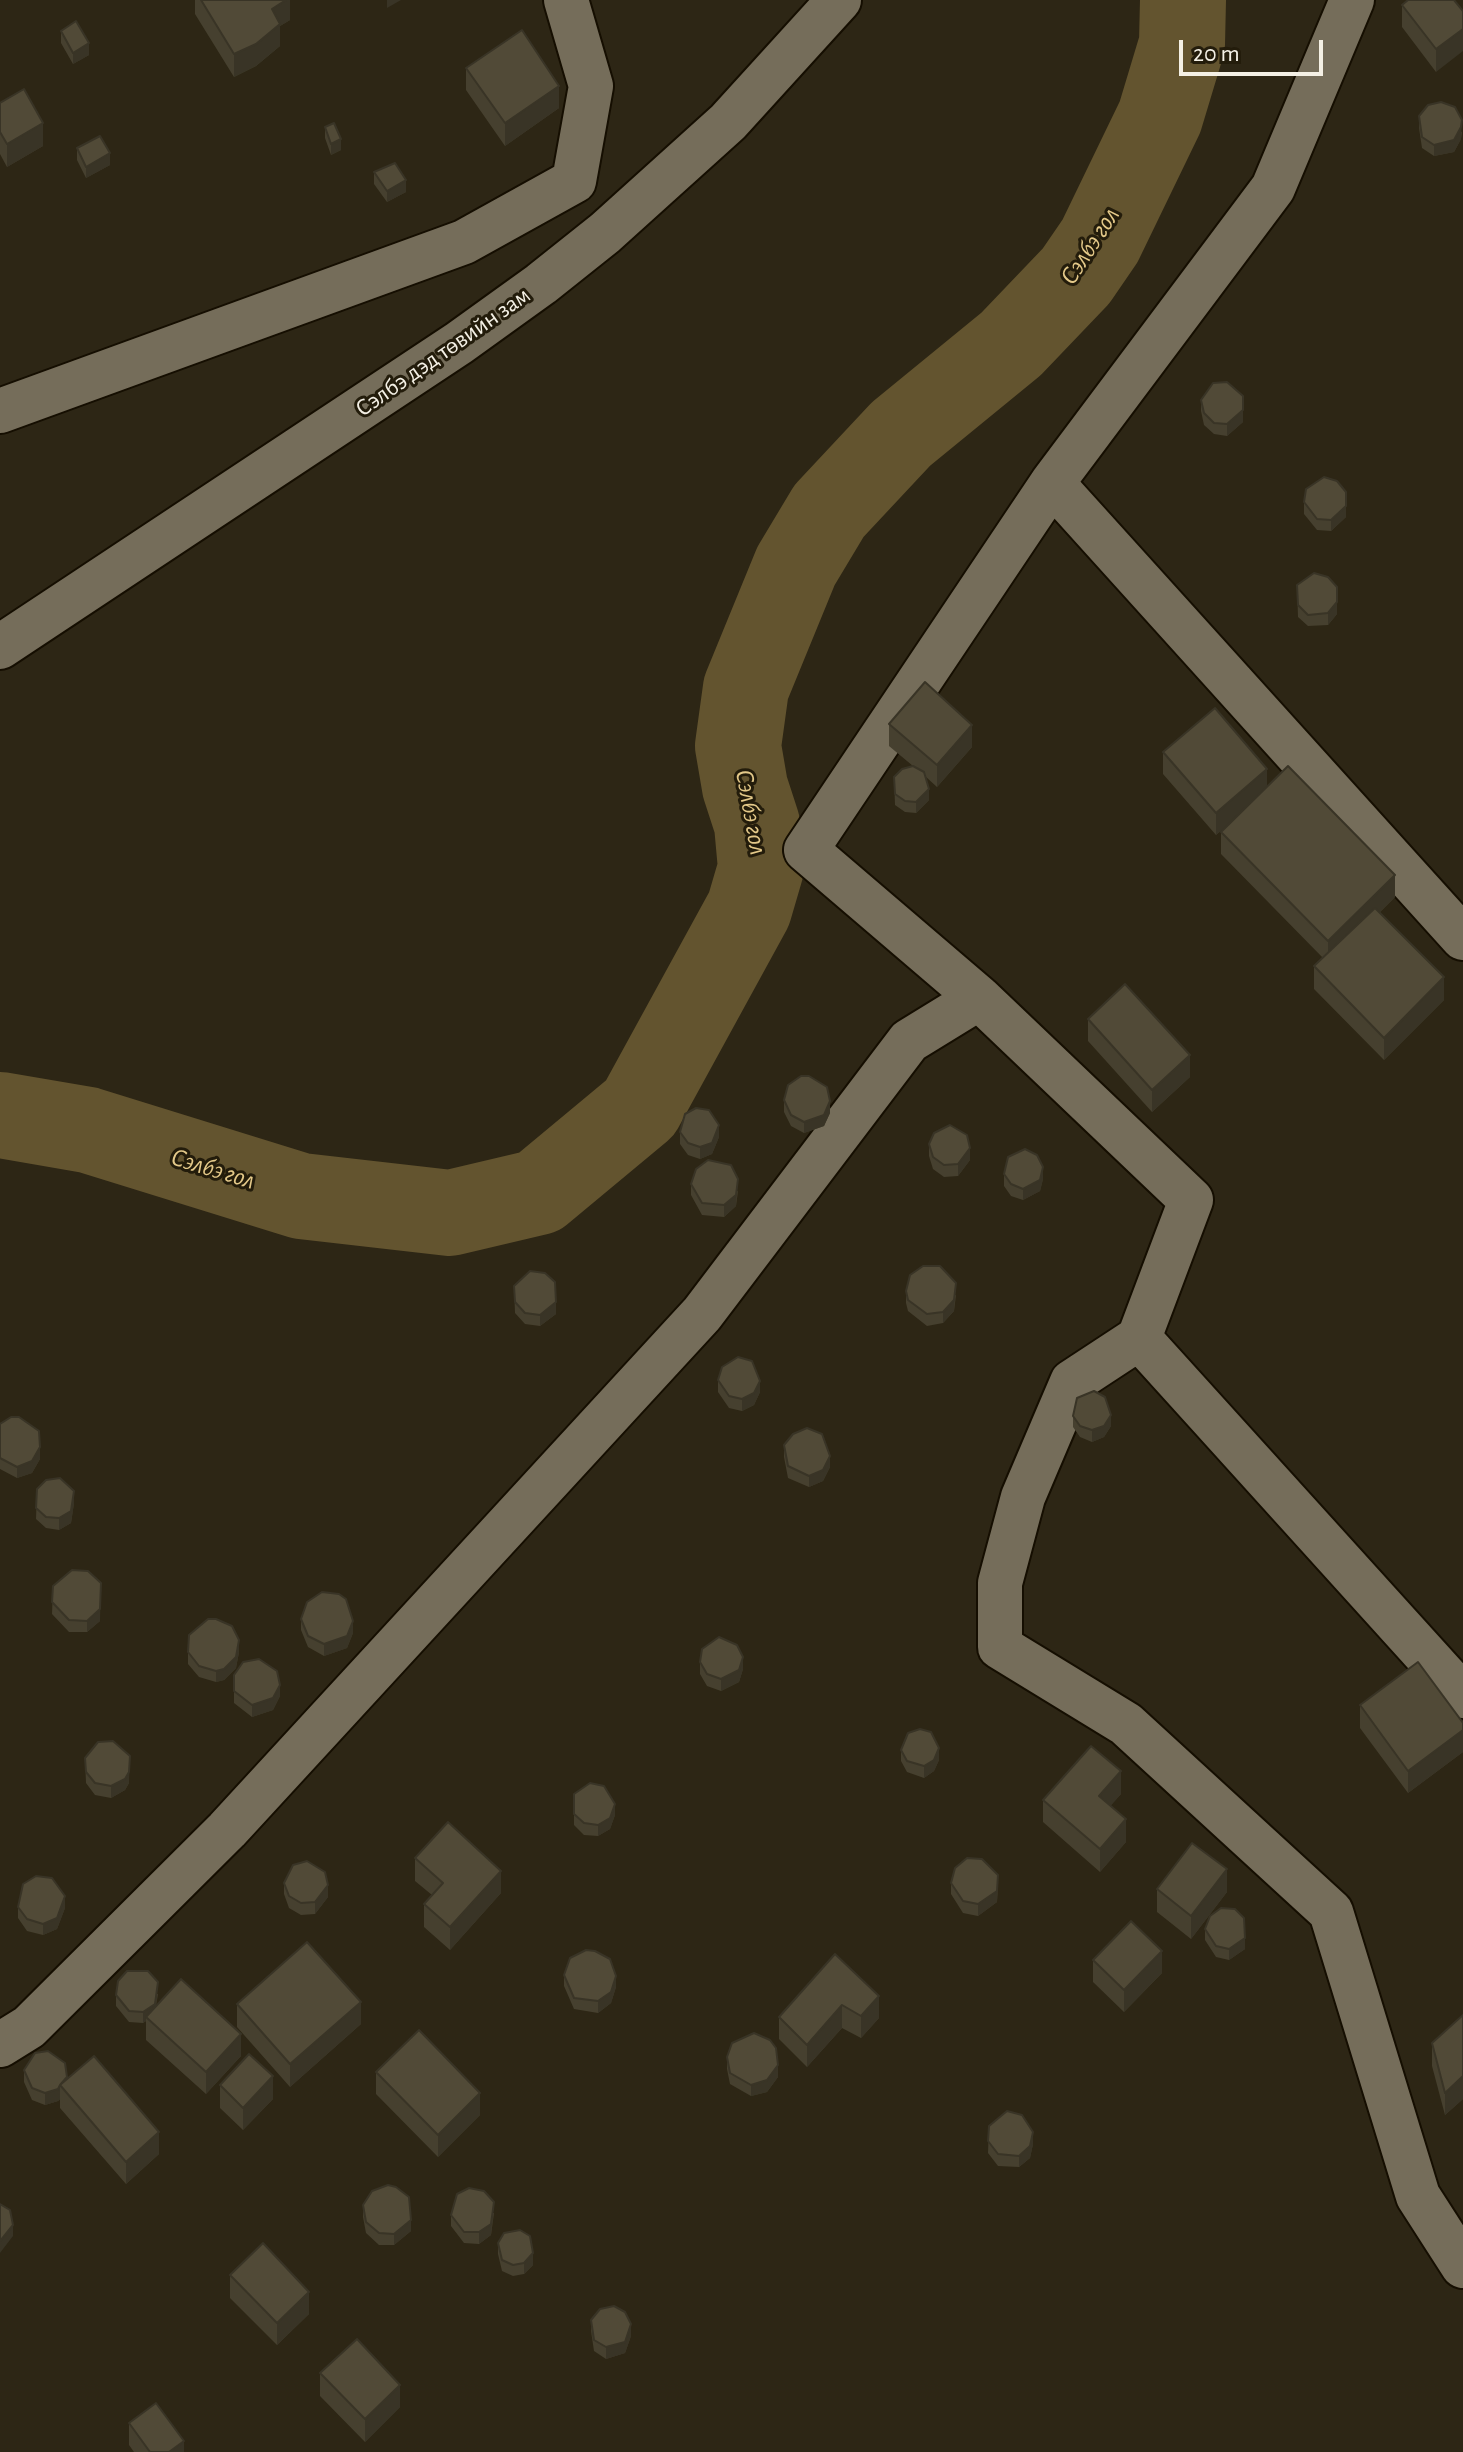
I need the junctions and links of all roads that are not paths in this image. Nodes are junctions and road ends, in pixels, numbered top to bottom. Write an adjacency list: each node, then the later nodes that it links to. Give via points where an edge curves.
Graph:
1 (566, 0): 4 (street, via 591,86 574,181 464,242)
2 (839, 0): 6 (street, Сэлбэ дэд төвийн зам, via 728,122 541,284 447,352)
3 (1352, 0): 5 (street, via 1273,188)
4 (0, 411)
5 (1052, 483): 7 (street); 8 (street, via 806,850)
6 (0, 647)
7 (1463, 938)
8 (979, 998): 9 (street, via 1191,1200); 11 (street, via 909,1041 702,1314 227,1830 29,2027)
9 (1139, 1338): 10 (street); 12 (street, via 1072,1382 1023,1497 1000,1583 1000,1647 1126,1724 1331,1912 1418,2196)
10 (1463, 1696)
11 (0, 2045)
12 (1463, 2266)

